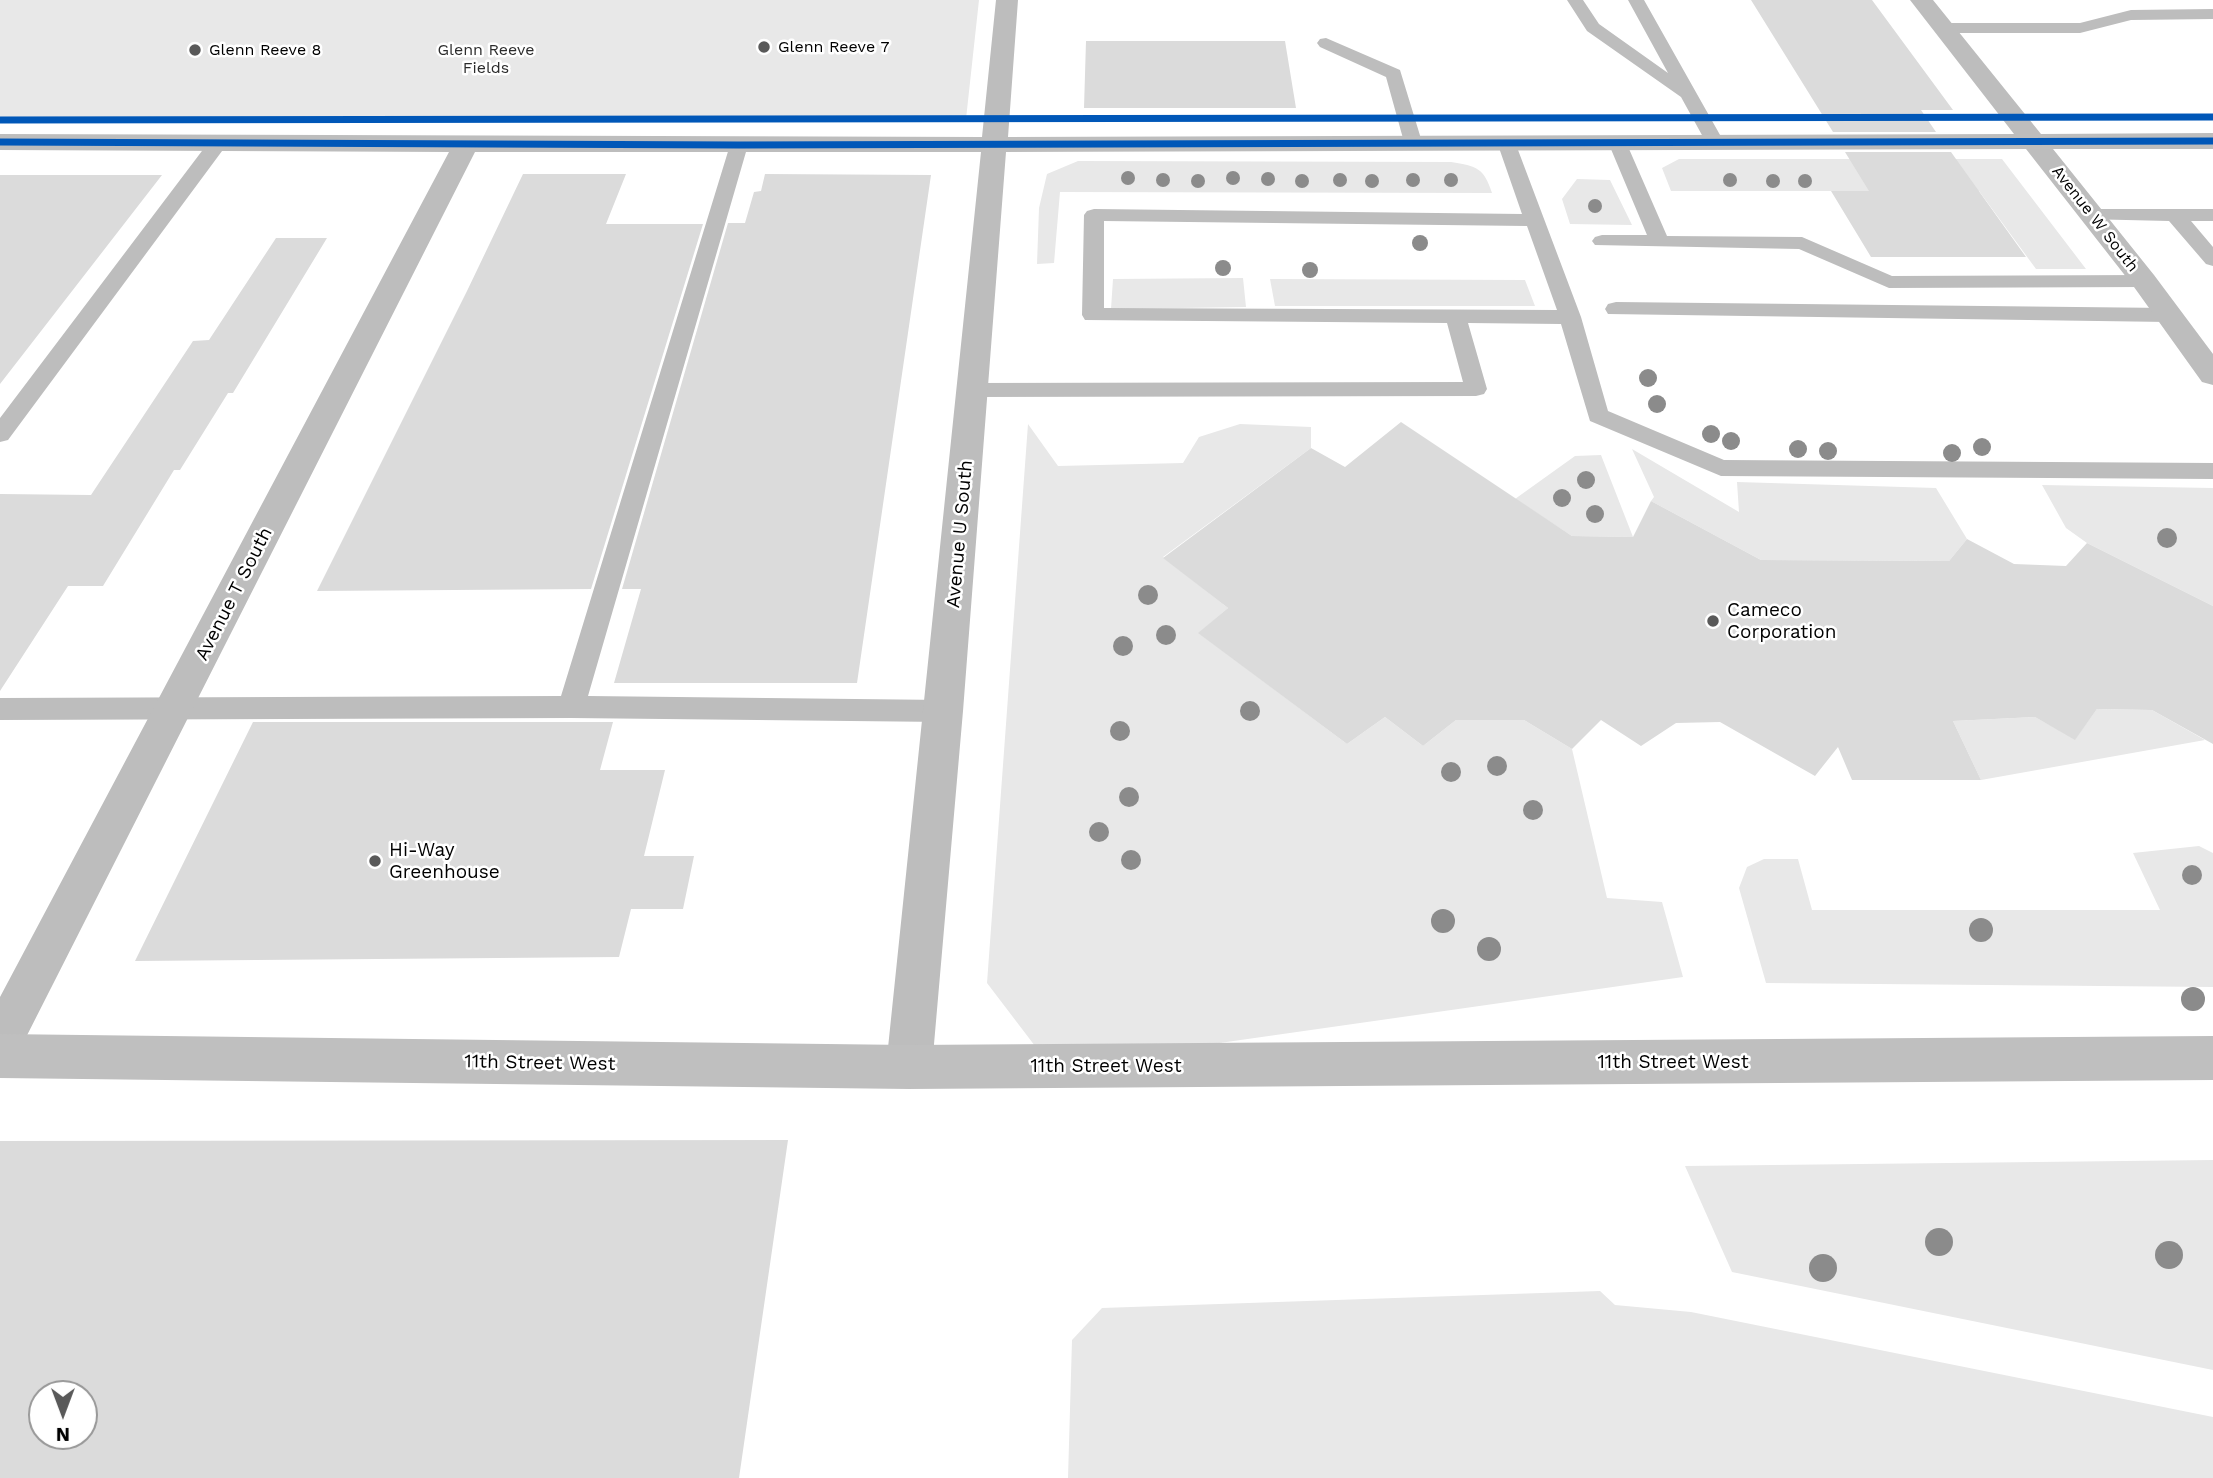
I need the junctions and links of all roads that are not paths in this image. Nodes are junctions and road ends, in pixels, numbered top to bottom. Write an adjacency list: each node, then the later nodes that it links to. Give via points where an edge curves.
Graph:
1 (1007, 0): 17 (street, Avenue U South)
2 (1575, 0): 8 (lane, via 1593,27)
3 (1636, 0): 8 (lane)
4 (1921, 0): 6 (street, Avenue W South)
5 (2213, 14): 6 (lane, via 2131,15 2080,28)
6 (1943, 28): 9 (street, Avenue W South)
7 (1326, 43): 12 (lane, via 1394,74)
8 (1691, 97): 15 (lane)
9 (2033, 141): 10 (street); 15 (street); 20 (street, Avenue W South)
10 (2213, 141)
11 (0, 142): 16 (street)
12 (1413, 142): 13 (street); 17 (street)
13 (1506, 142): 14 (street); 23 (lane)
14 (1617, 142): 15 (street); 25 (lane)
15 (1715, 142)
16 (218, 143): 18 (street); 34 (lane)
17 (995, 143): 19 (street); 33 (street, Avenue U South)
18 (466, 144): 19 (street); 38 (street, Avenue T South)
19 (739, 145): 36 (lane)
20 (2090, 215): 21 (lane); 27 (street, Avenue W South)
21 (2175, 215): 22 (lane); 26 (lane)
22 (2213, 215)
23 (1534, 219): 30 (lane); 31 (lane, via 1094,215 1093,315)
24 (1602, 241): 25 (lane)
25 (1659, 242): 27 (lane, via 1802,243 1889,282)
26 (2213, 260)
27 (2144, 281): 29 (street, Avenue W South)
28 (1616, 309): 29 (lane)
29 (2168, 315): 32 (street, Avenue W South)
30 (1570, 317): 31 (lane); 35 (lane, via 1598,416 1721,468)
31 (1456, 318): 33 (lane, via 1476,389)
32 (2213, 375)
33 (973, 390): 39 (street, Avenue U South)
34 (0, 434)
35 (2213, 471)
36 (572, 707): 38 (lane); 39 (lane)
37 (0, 709): 38 (lane)
38 (174, 710): 40 (street, Avenue T South)
39 (944, 711): 43 (street, Avenue U South)
40 (0, 1042)
41 (0, 1056): 43 (main road, 11th Street West)
42 (2213, 1058): 43 (main road, 11th Street West)
43 (909, 1067)

